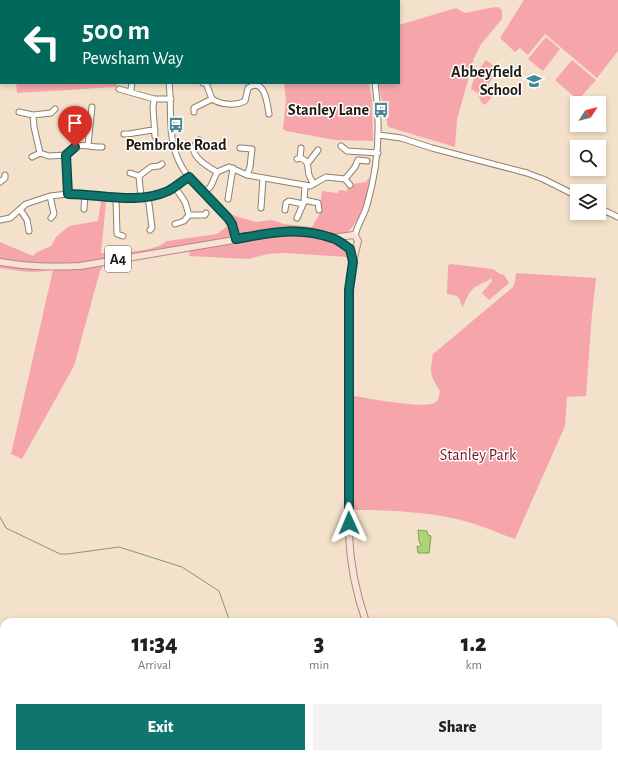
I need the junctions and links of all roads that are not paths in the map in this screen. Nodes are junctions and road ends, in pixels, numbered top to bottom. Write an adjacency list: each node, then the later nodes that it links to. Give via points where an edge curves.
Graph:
1 (132, 84): 6 (street)
2 (169, 84): 8 (street)
3 (207, 84): 9 (street)
4 (374, 84): 17 (street, via 378,103)
5 (119, 89): 6 (street)
6 (132, 92): 7 (street)
7 (154, 99): 8 (street); 16 (street, via 155,133 143,130)
8 (171, 99): 35 (street, via 175,153)
9 (212, 99): 10 (street); 15 (street, via 221,104 241,106 248,88 252,85 257,86 265,93)
10 (193, 108)
11 (91, 109): 19 (street)
12 (21, 113): 14 (street)
13 (52, 113): 14 (street)
14 (33, 114): 26 (street, via 36,156)
15 (269, 114)
16 (124, 134)
17 (379, 135): 25 (street); 42 (street, via 401,138 527,173)
18 (197, 141): 32 (street, via 192,148 193,153)
19 (88, 145): 21 (street); 26 (street, via 75,147)
20 (341, 146): 25 (street, via 347,151)
21 (98, 148)
22 (240, 148): 33 (street, via 255,150)
23 (301, 148): 28 (street, via 299,159 304,159)
24 (318, 150): 28 (street)
25 (378, 153): 68 (street, via 366,206)
26 (66, 155): 44 (street)
27 (367, 161): 37 (street, via 358,160)
28 (308, 163): 38 (street, via 309,176)
29 (160, 166): 34 (street, via 151,167)
30 (233, 168): 32 (street); 33 (street); 50 (street)
31 (130, 172): 34 (street)
32 (217, 172): 43 (street, via 211,186)
33 (247, 175): 36 (street)
34 (139, 176): 48 (street)
35 (189, 177): 41 (street); 43 (street)
36 (263, 178): 39 (street); 53 (street)
37 (345, 180): 38 (street, via 326,177); 40 (street)
38 (314, 184): 39 (street)
39 (305, 185): 51 (street)
40 (350, 185)
41 (175, 187): 47 (street); 59 (street, via 185,202)
42 (570, 192)
43 (204, 193): 71 (street, via 228,218)
44 (68, 194): 45 (street); 46 (street)
45 (85, 194): 49 (street); 52 (street)
46 (50, 196): 54 (street, via 26,204); 58 (street)
47 (148, 196): 48 (street); 66 (street)
48 (141, 197): 49 (street)
49 (116, 199): 67 (street, via 116,235)
50 (228, 199)
51 (304, 202): 55 (street, via 289,201); 56 (street, via 318,203); 61 (street)
52 (82, 207)
53 (261, 208)
54 (20, 209): 63 (street, via 10,218); 65 (street, via 27,220)
55 (285, 210)
56 (319, 210)
57 (606, 211): 62 (street)
58 (53, 215)
59 (189, 215): 60 (street); 64 (street, via 187,219)
60 (205, 215)
61 (300, 215)
62 (618, 217)
63 (0, 220)
64 (176, 223)
65 (27, 229)
66 (152, 229)
67 (123, 236)
68 (354, 236): 69 (main road, A4); 72 (main road, via 358,241)
69 (347, 237): 70 (main road, A4); 72 (main road, via 345,241)
70 (332, 238): 71 (main road, A4, via 293,230); 72 (main road, A4)
71 (236, 239): 73 (main road, A4, via 80,266 48,268)
72 (351, 247): 74 (main road, via 353,262 349,290 349,540 354,579)
73 (0, 262)
74 (365, 618)

